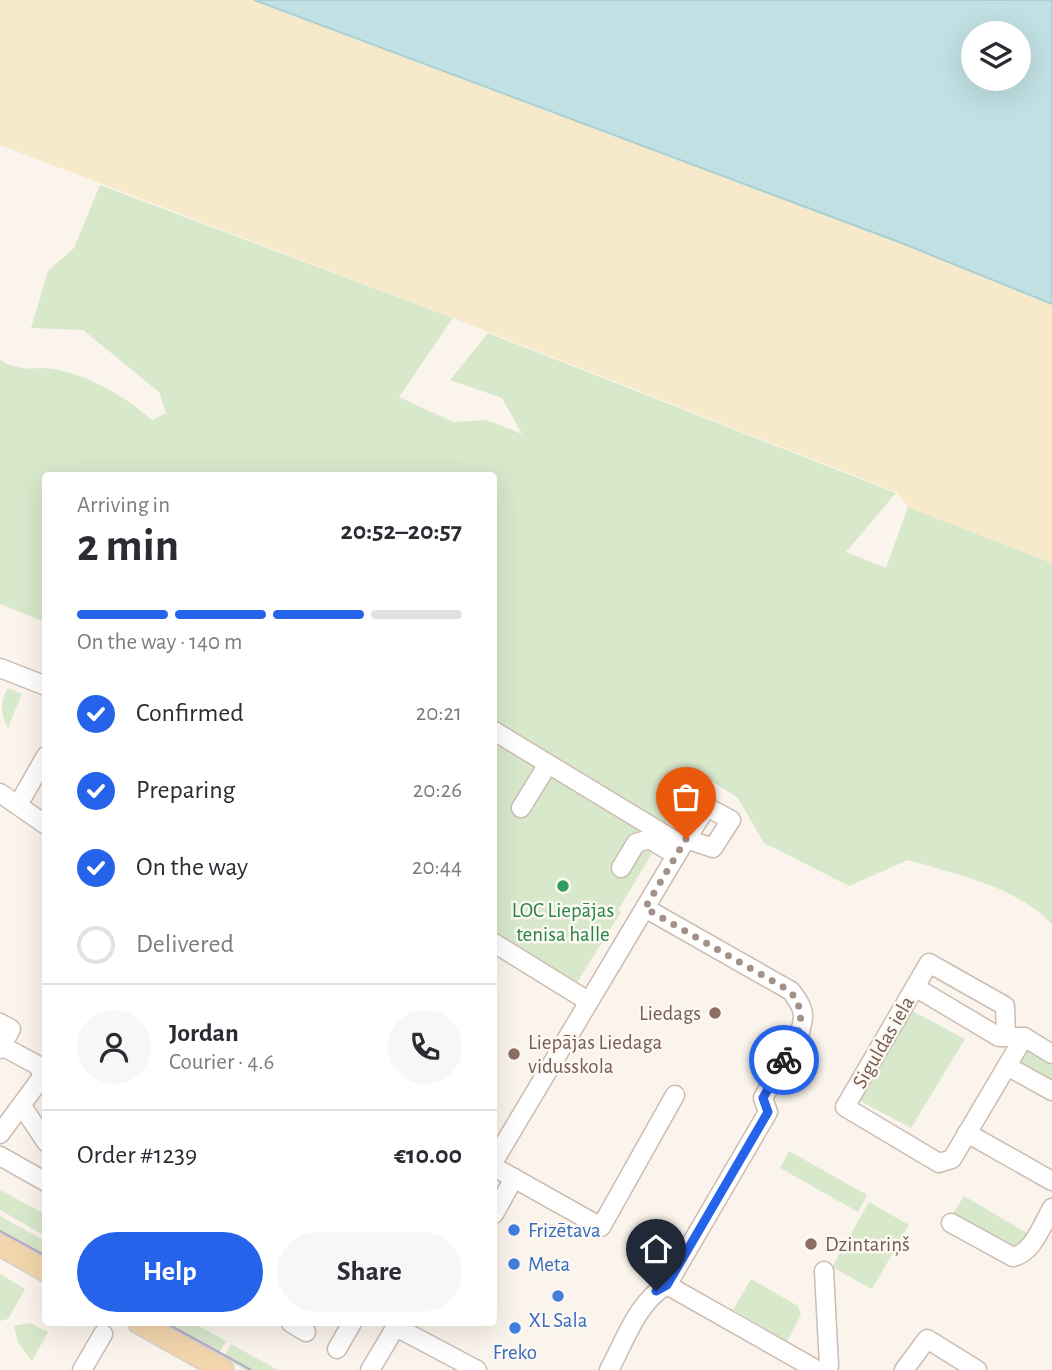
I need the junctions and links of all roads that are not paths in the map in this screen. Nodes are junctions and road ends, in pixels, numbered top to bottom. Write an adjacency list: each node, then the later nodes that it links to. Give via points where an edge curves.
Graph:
1 (0, 668): 2 (street)
2 (42, 684)
3 (497, 733): 5 (street)
4 (42, 763): 7 (street)
5 (548, 764): 8 (street); 10 (street)
6 (0, 793): 7 (street)
7 (18, 805): 9 (street)
8 (522, 808)
9 (42, 822)
10 (681, 846): 11 (street, via 650,839 636,843); 12 (street)
11 (621, 868)
12 (645, 908): 15 (street); 41 (street, via 790,991 803,1014 798,1035 763,1098 768,1112)
13 (497, 945): 15 (street)
14 (915, 987): 17 (street, Siguldas iela, via 983,1028); 17 (street, via 929,963 1005,1006); 26 (street, Siguldas iela, via 845,1107 939,1163 952,1159)
15 (588, 1001): 30 (street)
16 (0, 1023): 18 (street, via 10,1029)
17 (1015, 1037): 19 (street, Siguldas iela); 20 (street, Siguldas iela)
18 (1, 1047): 21 (street, via 39,1066)
19 (1052, 1054)
20 (1007, 1066): 23 (street); 26 (street, Siguldas iela)
21 (42, 1073)
22 (42, 1080): 25 (street)
23 (1052, 1091)
24 (675, 1095): 32 (street, via 601,1227)
25 (22, 1106): 27 (street); 28 (street)
26 (967, 1133): 34 (street)
27 (0, 1134)
28 (42, 1136)
29 (0, 1156): 33 (street)
30 (497, 1156)
31 (497, 1169): 32 (street)
32 (513, 1178): 35 (street)
33 (42, 1180)
34 (1052, 1181)
35 (497, 1208)
36 (1052, 1208): 37 (street, via 1029,1248 1013,1257)
37 (951, 1223)
38 (0, 1245): 39 (main road)
39 (42, 1268)
40 (824, 1271): 54 (street)
41 (667, 1285): 52 (street, via 652,1294); 53 (street)
42 (144, 1326): 49 (main road)
43 (350, 1326): 47 (street)
44 (396, 1326): 50 (street)
45 (399, 1326): 51 (street)
46 (103, 1334): 48 (street)
47 (337, 1349)
48 (82, 1370)
49 (223, 1370)
50 (370, 1370)
51 (477, 1370)
52 (610, 1370)
53 (817, 1370)
54 (826, 1370)
55 (904, 1370): 56 (street, via 927,1339)
56 (977, 1370)

